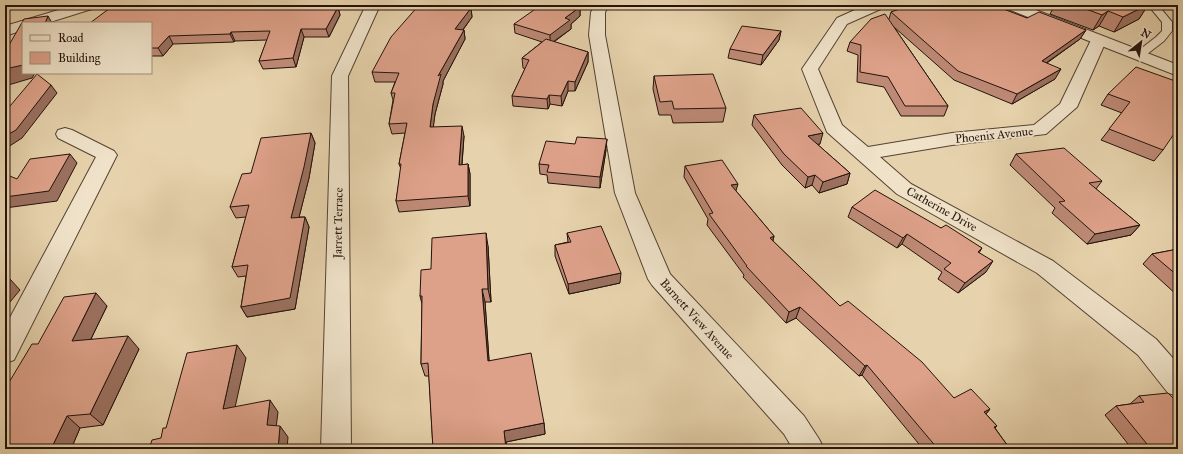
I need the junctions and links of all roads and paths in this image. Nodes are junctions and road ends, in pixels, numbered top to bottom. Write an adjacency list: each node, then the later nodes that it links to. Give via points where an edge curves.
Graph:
1 (90, 5): 7 (street)
2 (372, 5): 17 (street, Jarrett Terrace, via 340,76)
3 (603, 5): 18 (street, Barnett View Avenue, via 598,12 598,35 625,193 660,280 794,425)
4 (1011, 5): 10 (street)
5 (1153, 5): 11 (lane, via 1167,22 1167,31)
6 (872, 6): 14 (street, Catherine Drive, via 842,21 810,69 834,128)
7 (34, 22)
8 (22, 25): 9 (street)
9 (5, 31)
10 (1098, 41): 11 (street); 14 (street, Phoenix Avenue, via 1068,107 1038,130 952,139)
11 (1138, 56): 12 (street)
12 (1178, 71)
13 (65, 134): 15 (street, via 107,155)
14 (864, 154): 16 (street, Catherine Drive, via 904,189 1045,267 1147,347)
15 (5, 352)
16 (1178, 384)
17 (336, 449)
18 (809, 449)

